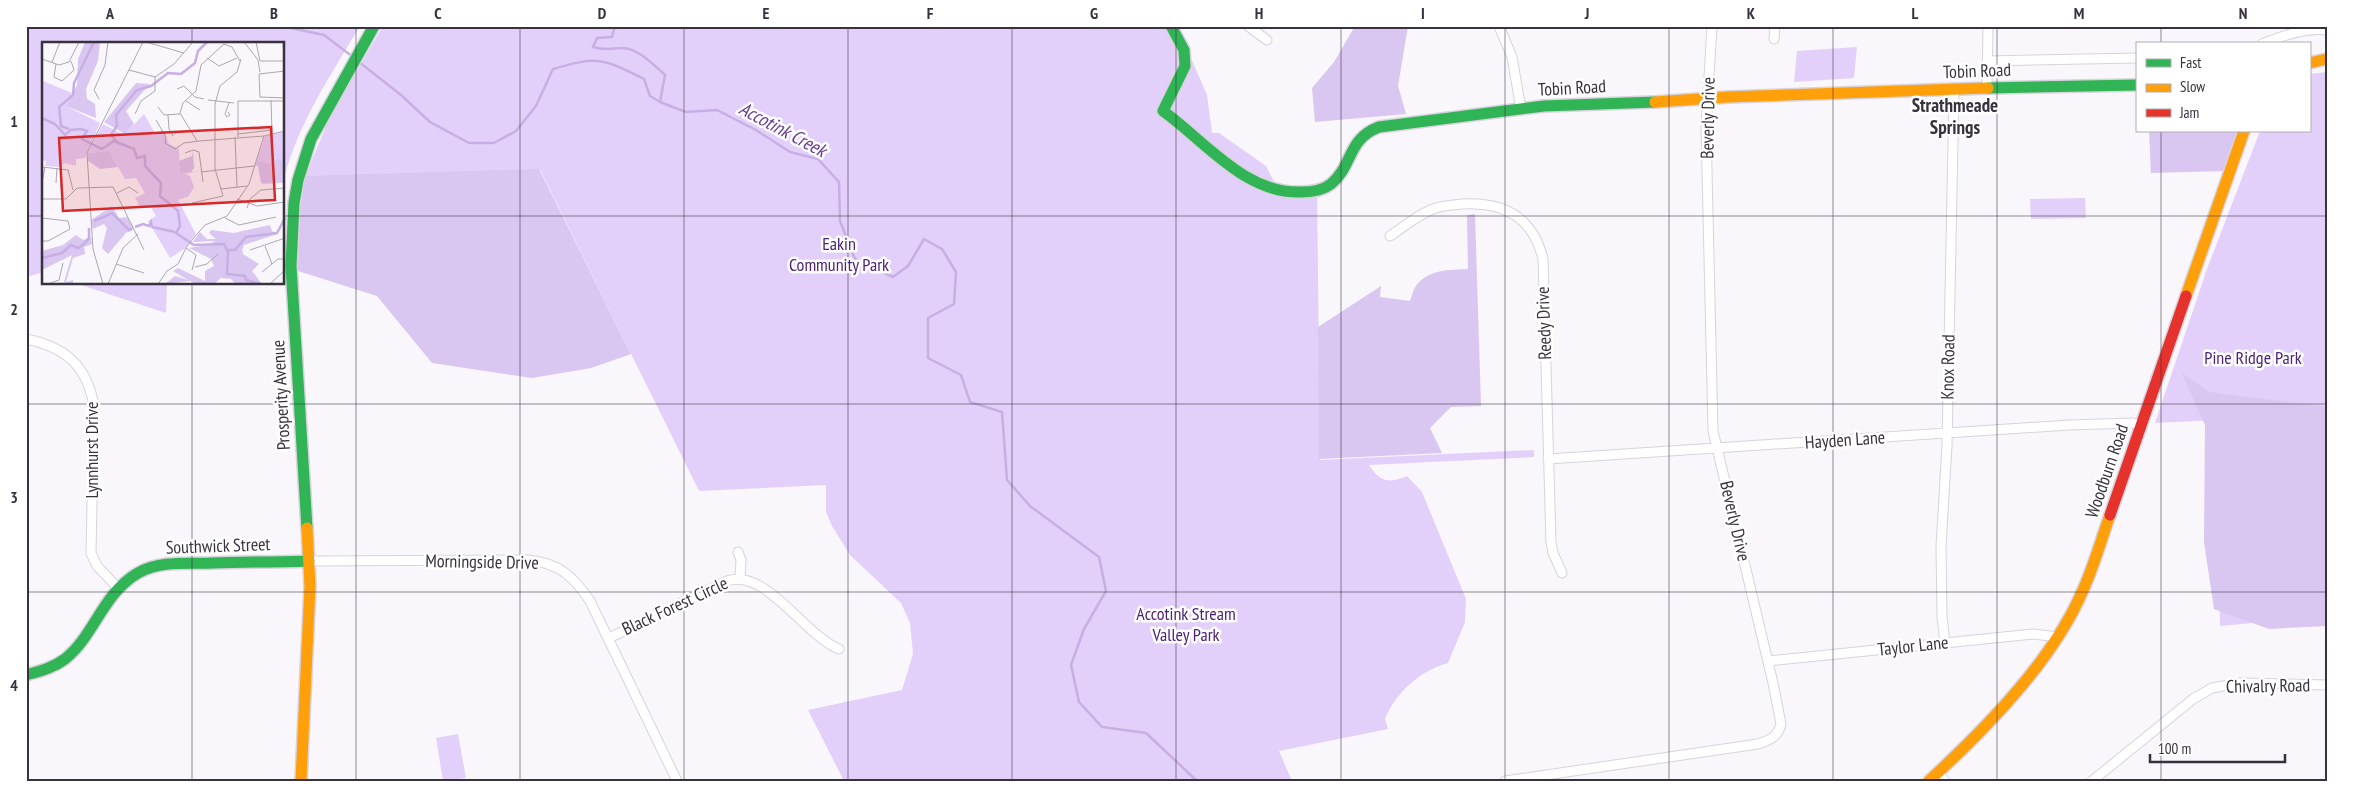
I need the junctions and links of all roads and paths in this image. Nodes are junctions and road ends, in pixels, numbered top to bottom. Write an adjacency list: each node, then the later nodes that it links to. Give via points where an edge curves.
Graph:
1 (374, 26): 29 (street, Prosperity Avenue, via 324,113 304,158 291,230 293,316)
2 (1171, 26): 20 (street, Tobin Road, via 1184,50 1185,66 1163,112 1194,132 1238,170 1261,186 1275,191 1304,194 1328,187 1341,172 1360,137 1374,128)
3 (1248, 26): 10 (street)
4 (1499, 26): 20 (street, via 1512,57)
5 (1712, 26): 19 (street, Beverly Drive)
6 (1775, 26): 9 (street)
7 (1988, 26): 14 (street)
8 (2327, 30): 11 (street, via 2282,36)
9 (1774, 39)
10 (1267, 40)
11 (2267, 42)
12 (2136, 58): 14 (street)
13 (2327, 59): 15 (street)
14 (1987, 61): 17 (street)
15 (2310, 63)
16 (2136, 85): 17 (street, Tobin Road)
17 (1987, 88): 18 (street, Tobin Road)
18 (1954, 90): 19 (street, Tobin Road); 25 (street, Knox Road)
19 (1707, 99): 20 (street, Tobin Road, via 1585,103); 26 (street, Beverly Drive)
20 (1521, 109)
21 (2244, 132): 24 (street, Woodburn Road)
22 (1390, 236): 27 (street, Reedy Drive, via 1427,211 1476,204 1491,205 1513,213 1535,236 1543,259)
23 (26, 339): 32 (street, Lynnhurst Drive, via 51,346 68,356 80,369 91,392 94,406 91,553 97,566)
24 (2141, 425): 25 (street, Hayden Lane, via 2069,425); 33 (street, Woodburn Road, via 2087,582)
25 (1947, 433): 26 (street, Hayden Lane); 35 (street, Knox Road, via 1941,546)
26 (1716, 448): 27 (street, Hayden Lane); 37 (street, Beverly Drive)
27 (1548, 459): 30 (street, Reedy Drive, via 1552,554)
28 (738, 552): 31 (street)
29 (309, 561): 32 (street, Southwick Street, via 167,564 140,571); 34 (street, Morningside Drive, via 484,559 550,564 578,584); 41 (street, Prosperity Avenue)
30 (1562, 573)
31 (740, 578): 34 (street, Black Forest Circle, via 726,581); 36 (street, Black Forest Circle, via 762,588 824,641)
32 (117, 587): 38 (street, Southwick Street, via 68,658 48,670)
33 (2058, 637): 35 (street, Taylor Lane, via 2033,634); 40 (street, Woodburn Road, via 2010,698)
34 (609, 638): 42 (street, Morningside Drive)
35 (1945, 643): 37 (street, Taylor Lane)
36 (839, 649)
37 (1768, 661): 43 (street, Beverly Drive, via 1781,724 1780,739)
38 (26, 675)
39 (2327, 685): 44 (street, Chivalry Road, via 2239,683 2212,688 2193,699)
40 (1938, 778)
41 (300, 781)
42 (677, 781)
43 (1505, 781)
44 (2092, 781)

